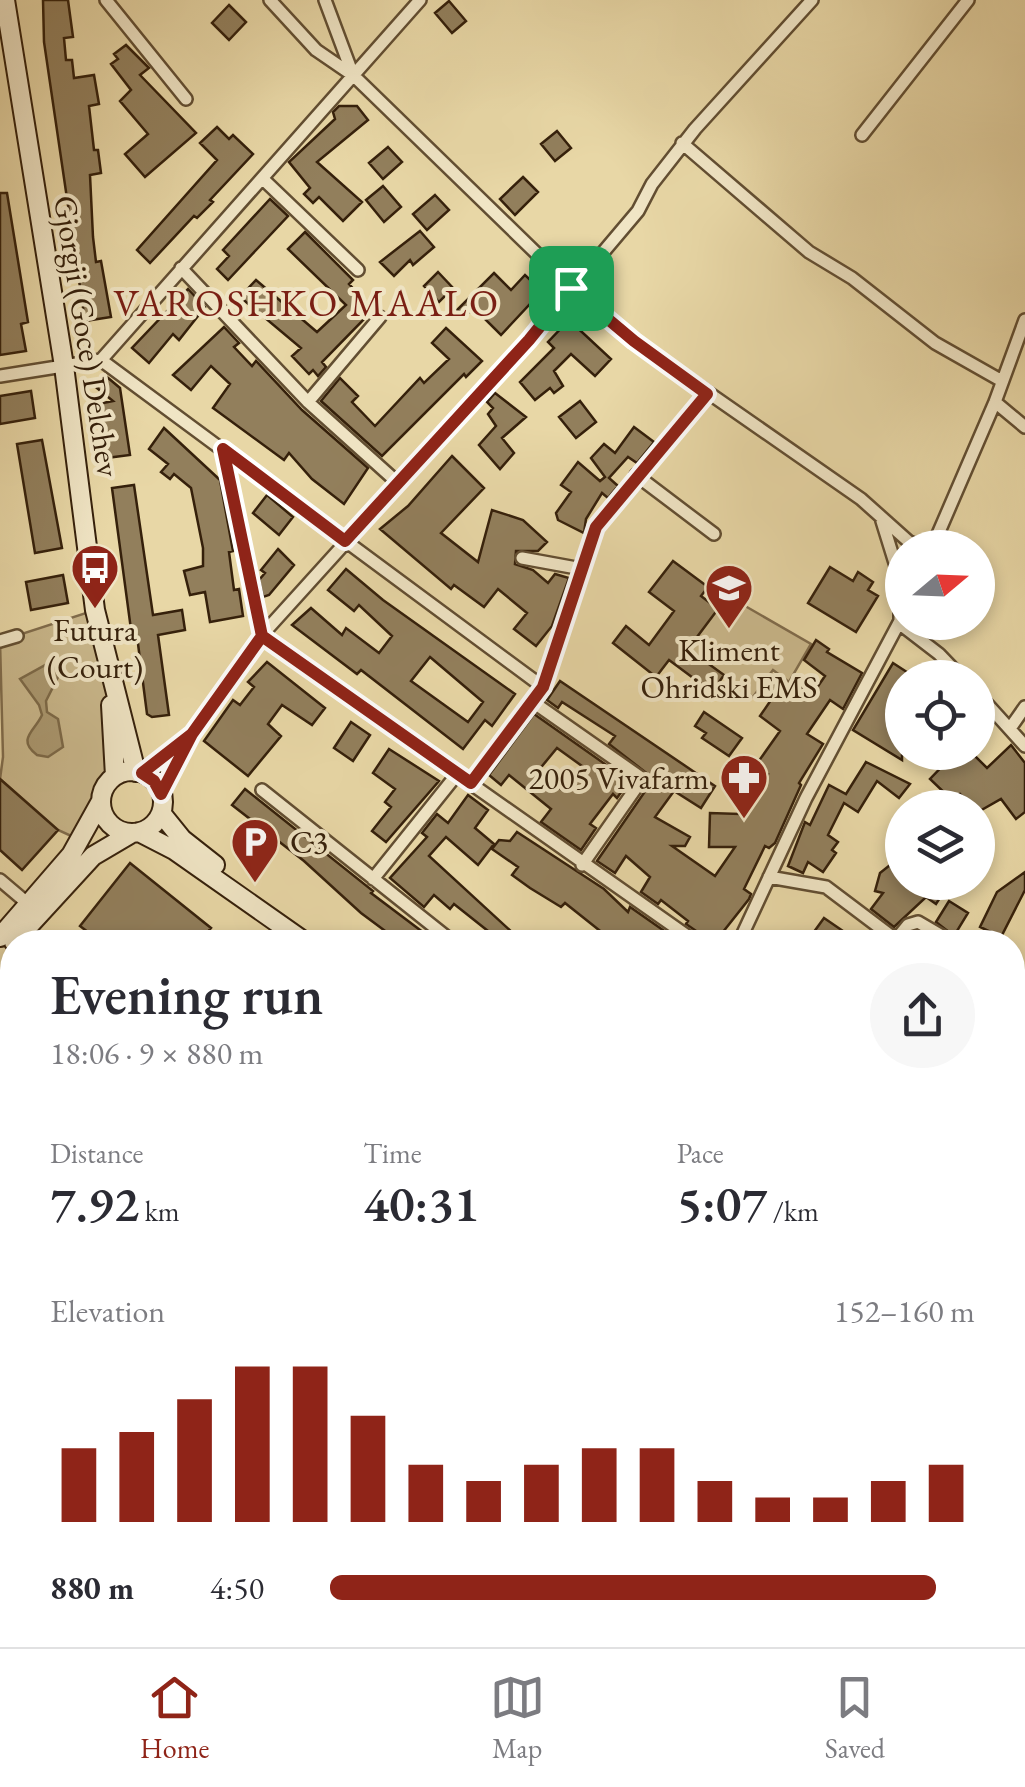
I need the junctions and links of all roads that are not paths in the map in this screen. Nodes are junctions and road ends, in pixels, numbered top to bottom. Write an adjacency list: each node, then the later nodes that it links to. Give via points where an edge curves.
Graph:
1 (5, 0): 21 (main road, Gjorgji (Goce) Delchev)
2 (106, 0): 11 (street)
3 (270, 0): 9 (street)
4 (325, 0): 8 (street)
5 (420, 0): 10 (street)
6 (812, 0): 13 (street)
7 (968, 0): 12 (street)
8 (334, 28): 9 (street); 10 (street)
9 (305, 38): 10 (street)
10 (352, 76): 14 (street); 17 (street)
11 (186, 99)
12 (862, 135)
13 (682, 143): 17 (street, via 638,211); 23 (street, via 809,252 936,344)
14 (264, 180): 15 (street); 16 (street)
15 (181, 268): 20 (street); 25 (street)
16 (358, 270)
17 (571, 288): 24 (street); 31 (street)
18 (380, 317): 25 (street)
19 (1025, 320): 23 (street)
20 (102, 360): 21 (street); 29 (street)
21 (64, 366): 22 (street); 46 (main road, Gjorgji (Goce) Delchev)
22 (0, 376)
23 (1002, 381): 26 (street)
24 (707, 394): 30 (street); 32 (street)
25 (308, 402): 31 (street)
26 (995, 402): 27 (street); 28 (street); 34 (street)
27 (1025, 416)
28 (1025, 427)
29 (223, 449): 37 (street); 41 (street)
30 (636, 476): 36 (street); 39 (street, via 596,527)
31 (398, 483): 37 (street)
32 (880, 516): 33 (street); 35 (street)
33 (898, 530)
34 (940, 530)
35 (885, 532)
36 (714, 534)
37 (345, 541): 41 (street); 47 (street)
38 (522, 558): 39 (street)
39 (582, 569): 47 (street)
40 (17, 636): 44 (street)
41 (262, 636): 52 (street); 55 (street)
42 (889, 640): 63 (street)
43 (923, 640): 45 (street)
44 (0, 641)
45 (945, 660)
46 (110, 680): 54 (main road, Gjorgji (Goce) Delchev); 56 (main road, Gjorgji (Goce) Delchev)
47 (543, 687): 48 (street)
48 (533, 702): 57 (street); 62 (street, via 640,777)
49 (1025, 707): 51 (street)
50 (995, 712): 51 (street)
51 (1010, 727): 53 (street)
52 (192, 734): 54 (street); 60 (street)
53 (1025, 746)
54 (139, 772): 56 (main road); 60 (main road, via 154,781)
55 (458, 773): 57 (street); 64 (street)
56 (115, 776): 59 (main road)
57 (471, 783): 62 (street)
58 (262, 790): 64 (street)
59 (101, 801): 61 (main road, via 107,820); 67 (main road)
60 (161, 803): 61 (main road, via 156,822); 66 (main road, via 182,839)
61 (136, 833): 66 (main road); 67 (main road, via 92,856)
62 (582, 865): 71 (street)
63 (769, 877): 72 (street); 73 (street, via 826,888)
64 (373, 878): 70 (street)
65 (0, 880): 67 (street)
66 (258, 906): 69 (main road)
67 (34, 909): 68 (main road)
68 (19, 930)
69 (289, 930)
70 (438, 930)
71 (678, 930)
72 (745, 930)
73 (882, 930)
74 (904, 930): 75 (street, via 918,922)
75 (932, 930)

